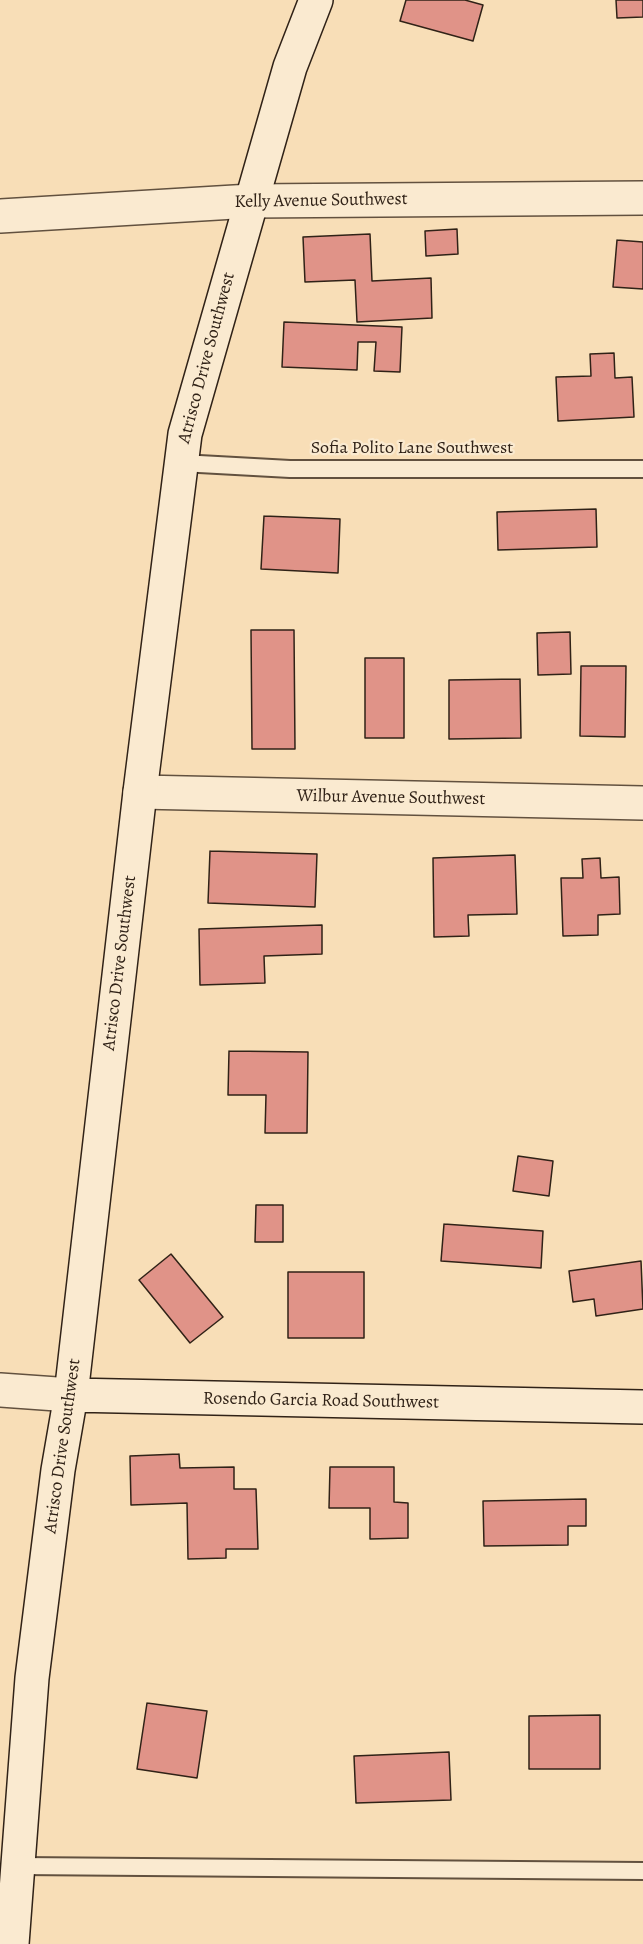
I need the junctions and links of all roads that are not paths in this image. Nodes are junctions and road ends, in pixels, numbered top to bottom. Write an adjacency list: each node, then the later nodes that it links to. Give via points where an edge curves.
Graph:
1 (316, 0): 3 (street, Atrisco Drive Southwest, via 290,67)
2 (643, 198): 3 (street, Kelly Avenue Southwest)
3 (251, 201): 4 (street, Kelly Avenue Southwest); 5 (street, Atrisco Drive Southwest, via 184,434)
4 (0, 216)
5 (181, 463): 6 (lane, Sofia Polito Lane Southwest, via 290,469); 7 (street, Atrisco Drive Southwest)
6 (643, 469)
7 (140, 792): 8 (street, Wilbur Avenue Southwest); 10 (street, Atrisco Drive Southwest)
8 (643, 803)
9 (0, 1390): 10 (street, Rosendo Garcia Road Southwest)
10 (71, 1395): 11 (street, Rosendo Garcia Road Southwest); 12 (street, Atrisco Drive Southwest, via 32,1678)
11 (643, 1407)
12 (19, 1866): 13 (lane); 14 (street, Atrisco Drive Southwest)
13 (643, 1870)
14 (12, 1944)

